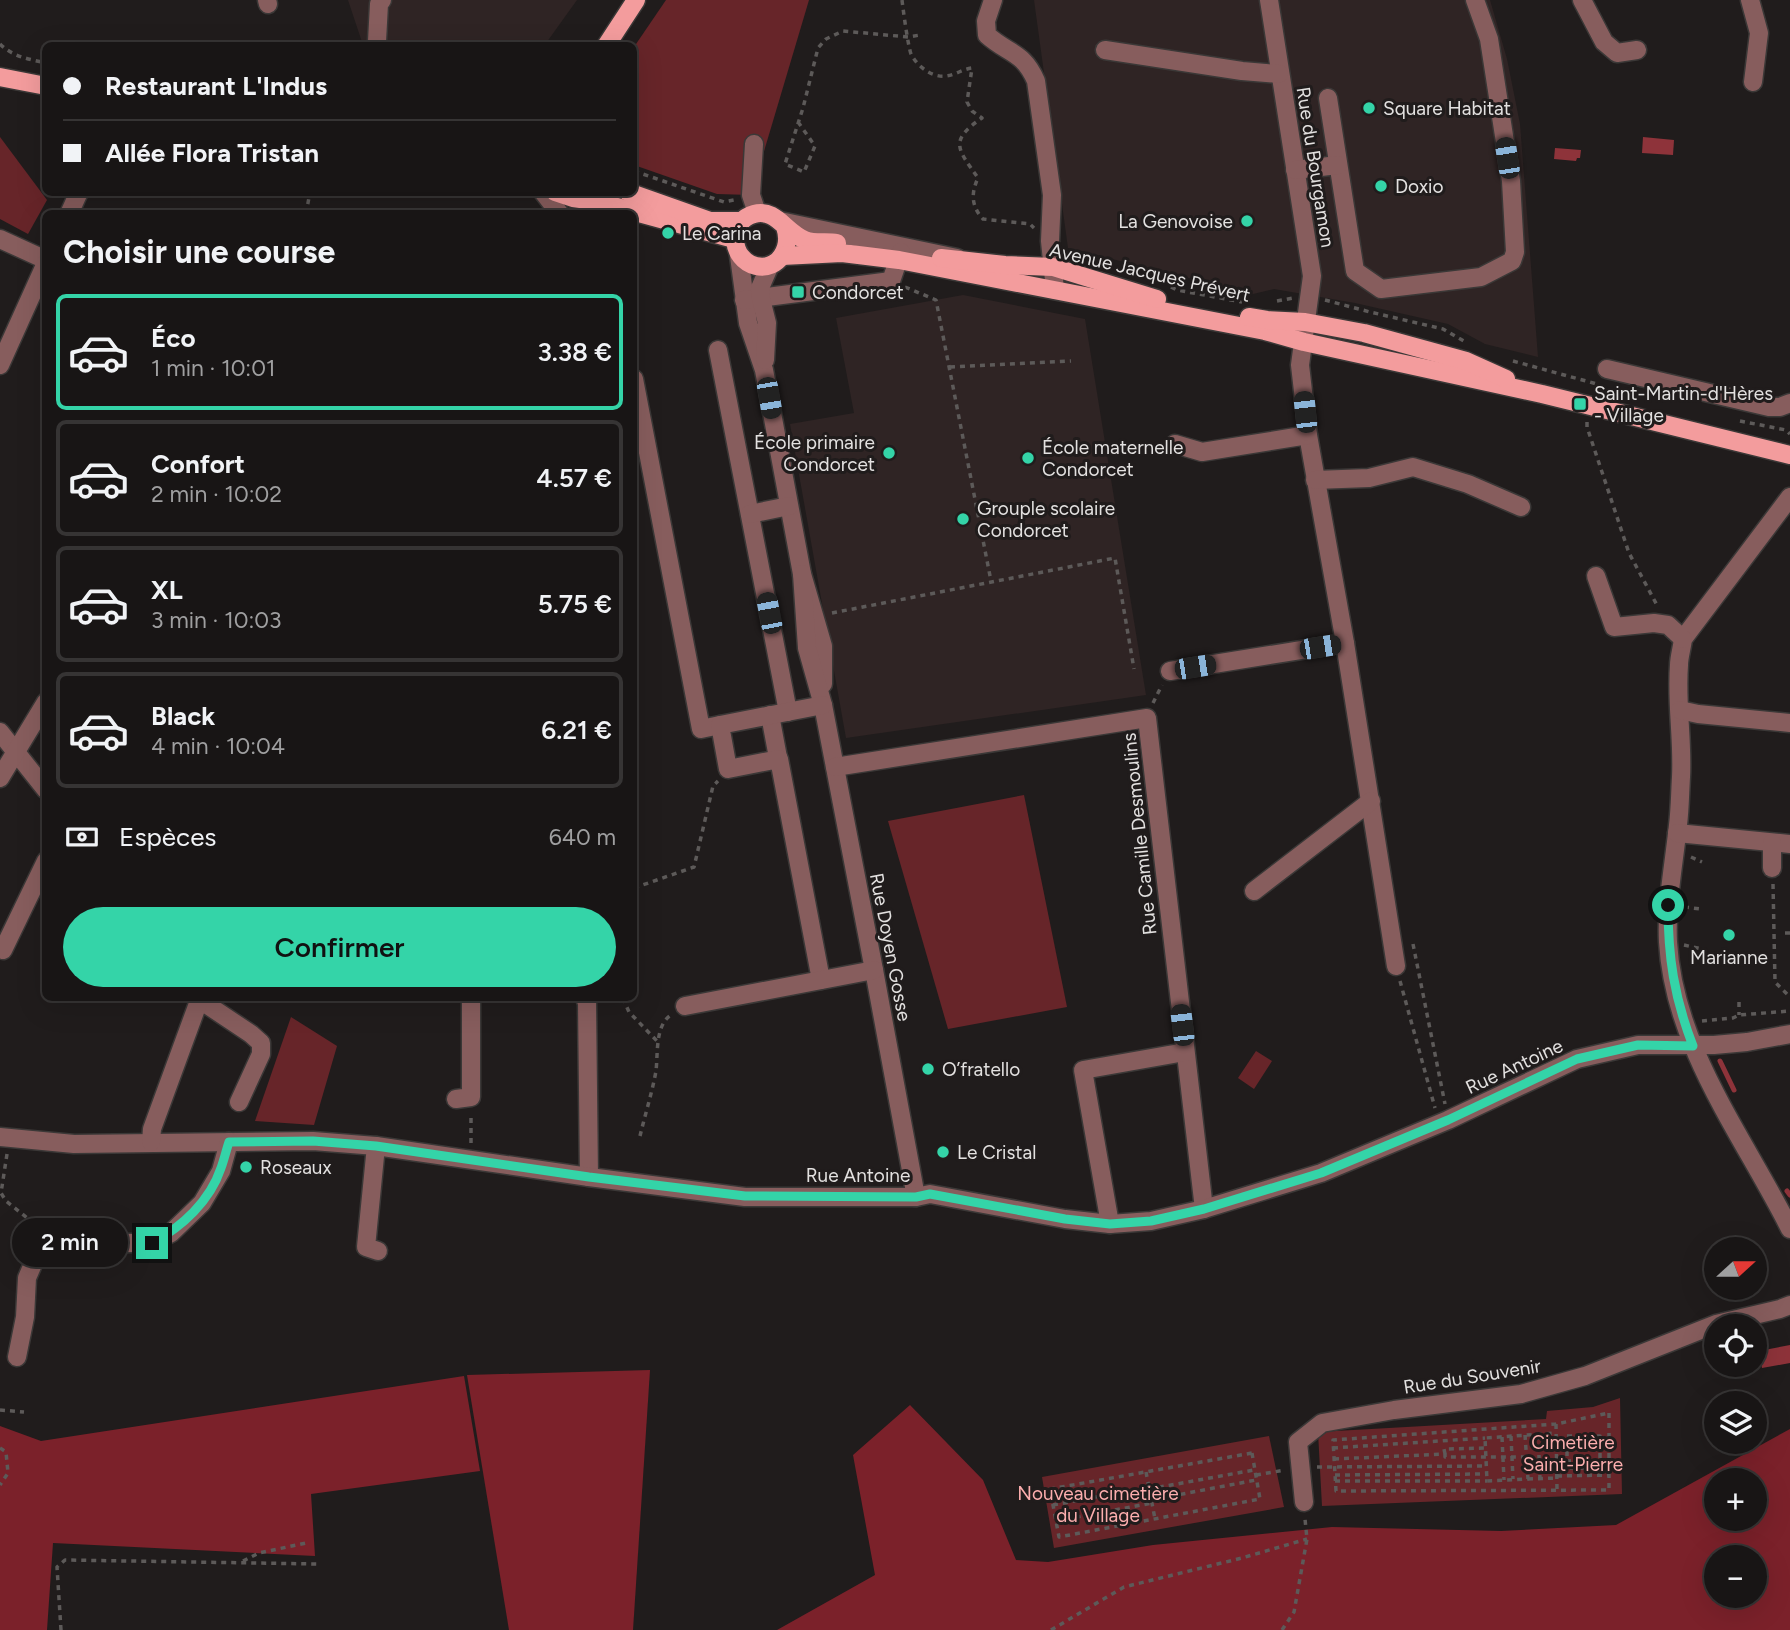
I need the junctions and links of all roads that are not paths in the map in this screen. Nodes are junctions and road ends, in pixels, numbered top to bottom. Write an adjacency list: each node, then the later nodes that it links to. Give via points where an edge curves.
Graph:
1 (382, 0): 8 (street)
2 (636, 0): 9 (main road)
3 (993, 0): 34 (street, via 986,35 1018,55 1036,81 1052,195 1049,241)
4 (1269, 0): 12 (street, Rue du Bourgamon)
5 (1475, 0): 18 (street, via 1489,39 1511,181 1515,253 1511,261 1481,277 1381,289 1355,271)
6 (1582, 0): 11 (street, via 1604,42 1617,53)
7 (1750, 0): 14 (street, via 1759,33)
8 (376, 42)
9 (609, 42)
10 (1105, 50): 12 (street)
11 (1637, 50)
12 (1279, 74): 19 (street, Rue du Bourgamon)
13 (0, 76): 15 (main road)
14 (1754, 82)
15 (42, 85)
16 (1328, 98): 18 (street)
17 (754, 144): 25 (street)
18 (1338, 165): 19 (street)
19 (1294, 170): 38 (street, Rue du Bourgamon, via 1312,276)
20 (637, 195): 25 (main road, via 710,221)
21 (546, 196): 24 (street)
22 (567, 196): 23 (main road)
23 (589, 207)
24 (557, 210)
25 (749, 217): 27 (main road, via 765,213); 29 (main road, via 735,232)
26 (637, 220): 29 (main road)
27 (782, 224): 30 (main road, Avenue Jacques Prévert, via 807,241); 32 (main road, via 788,242); 33 (street)
28 (0, 239): 31 (street)
29 (737, 247): 32 (main road, via 745,262 753,266); 37 (street, Rue Doyen Gosse)
30 (900, 256): 32 (main road, Avenue Jacques Prévert, via 842,253); 33 (main road, Avenue Jacques Prévert); 36 (main road, Avenue Jacques Prévert); 37 (street, via 891,281)
31 (42, 259)
32 (776, 261): 37 (street, Rue Doyen Gosse)
33 (977, 262): 34 (main road, Avenue Jacques Prévert)
34 (1053, 267): 36 (street); 38 (main road, Avenue Jacques Prévert, via 1146,296 1267,320)
35 (42, 270): 41 (street)
36 (1055, 290): 39 (main road, Avenue Jacques Prévert)
37 (752, 299): 51 (street, Rue Doyen Gosse, via 748,323 765,370)
38 (1306, 322): 39 (street, Rue du Bourgamon); 43 (main road, Avenue Jacques Prévert, via 1466,361)
39 (1304, 342): 43 (main road, Avenue Jacques Prévert); 46 (street, Rue du Bourgamon, via 1300,365)
40 (718, 350): 53 (street)
41 (0, 365)
42 (1605, 377): 45 (street, via 1769,407)
43 (1542, 394): 48 (main road, Avenue Jacques Prévert)
44 (637, 395): 65 (street, via 701,729)
45 (1790, 403)
46 (1308, 435): 47 (street, via 1202,452); 49 (street, Rue du Bourgamon)
47 (1175, 444)
48 (1790, 455)
49 (1315, 480): 52 (street, via 1369,478 1413,467); 57 (street, Rue du Bourgamon)
50 (1790, 497): 54 (street)
51 (789, 506): 53 (street); 59 (street, Rue Doyen Gosse, via 823,646)
52 (1521, 507)
53 (750, 514): 62 (street)
54 (1782, 519): 56 (street)
55 (1596, 576): 56 (street, via 1614,627 1668,625)
56 (1683, 639): 61 (street)
57 (1345, 643): 58 (street); 72 (street, Rue du Bourgamon)
58 (1170, 671)
59 (823, 705): 62 (street); 69 (street, Rue Doyen Gosse)
60 (42, 709): 67 (street)
61 (1680, 710): 64 (street); 73 (street)
62 (788, 712): 63 (street)
63 (770, 715): 65 (street); 68 (street)
64 (1790, 723)
65 (720, 725): 68 (street, via 729,769 779,759)
66 (0, 732): 67 (street)
67 (16, 753): 70 (street); 71 (street)
68 (779, 763): 82 (street)
69 (835, 767): 81 (street, Rue Doyen Gosse); 90 (street, Rue Camille Desmoulins, via 1147,718)
70 (0, 778)
71 (42, 785)
72 (1371, 801): 78 (street); 80 (street, Rue du Bourgamon)
73 (1678, 829): 74 (street); 89 (street, via 1668,942)
74 (1772, 843): 75 (street); 76 (street)
75 (1790, 844)
76 (1772, 868)
77 (42, 869): 79 (street)
78 (1254, 891)
79 (3, 950)
80 (1396, 966)
81 (874, 970): 82 (street); 98 (street, Rue Doyen Gosse)
82 (821, 980): 87 (street)
83 (199, 1001): 94 (street)
84 (203, 1001): 92 (street, via 261,1043 261,1054)
85 (471, 1001): 91 (street)
86 (586, 1001): 97 (street)
87 (685, 1006)
88 (1790, 1034): 89 (street, Rue Antoine)
89 (1693, 1046): 99 (street, Rue Antoine, via 1638,1045 1577,1059 1321,1173); 101 (street)
90 (1185, 1052): 99 (street, Rue Camille Desmoulins); 100 (street, via 1083,1070)
91 (463, 1098)
92 (239, 1102)
93 (5, 1137): 94 (street, Rue Antoine, via 74,1144)
94 (151, 1142): 95 (street, Rue Antoine)
95 (229, 1142): 96 (street, Rue Antoine); 104 (street, via 221,1171 202,1203 171,1233 152,1243 64,1235 38,1250 27,1278)
96 (376, 1146): 97 (street, Rue Antoine); 102 (street, via 366,1248)
97 (589, 1177): 98 (street, Rue Antoine, via 745,1196)
98 (916, 1197): 100 (street, Rue Antoine, via 930,1194)
99 (1204, 1209): 100 (street, Rue Antoine)
100 (1110, 1224)
101 (1790, 1229)
102 (378, 1251)
103 (1790, 1304): 105 (street, Rue du Souvenir, via 1716,1324 1585,1376 1521,1394 1322,1423 1298,1442)
104 (17, 1357)
105 (1304, 1503)

